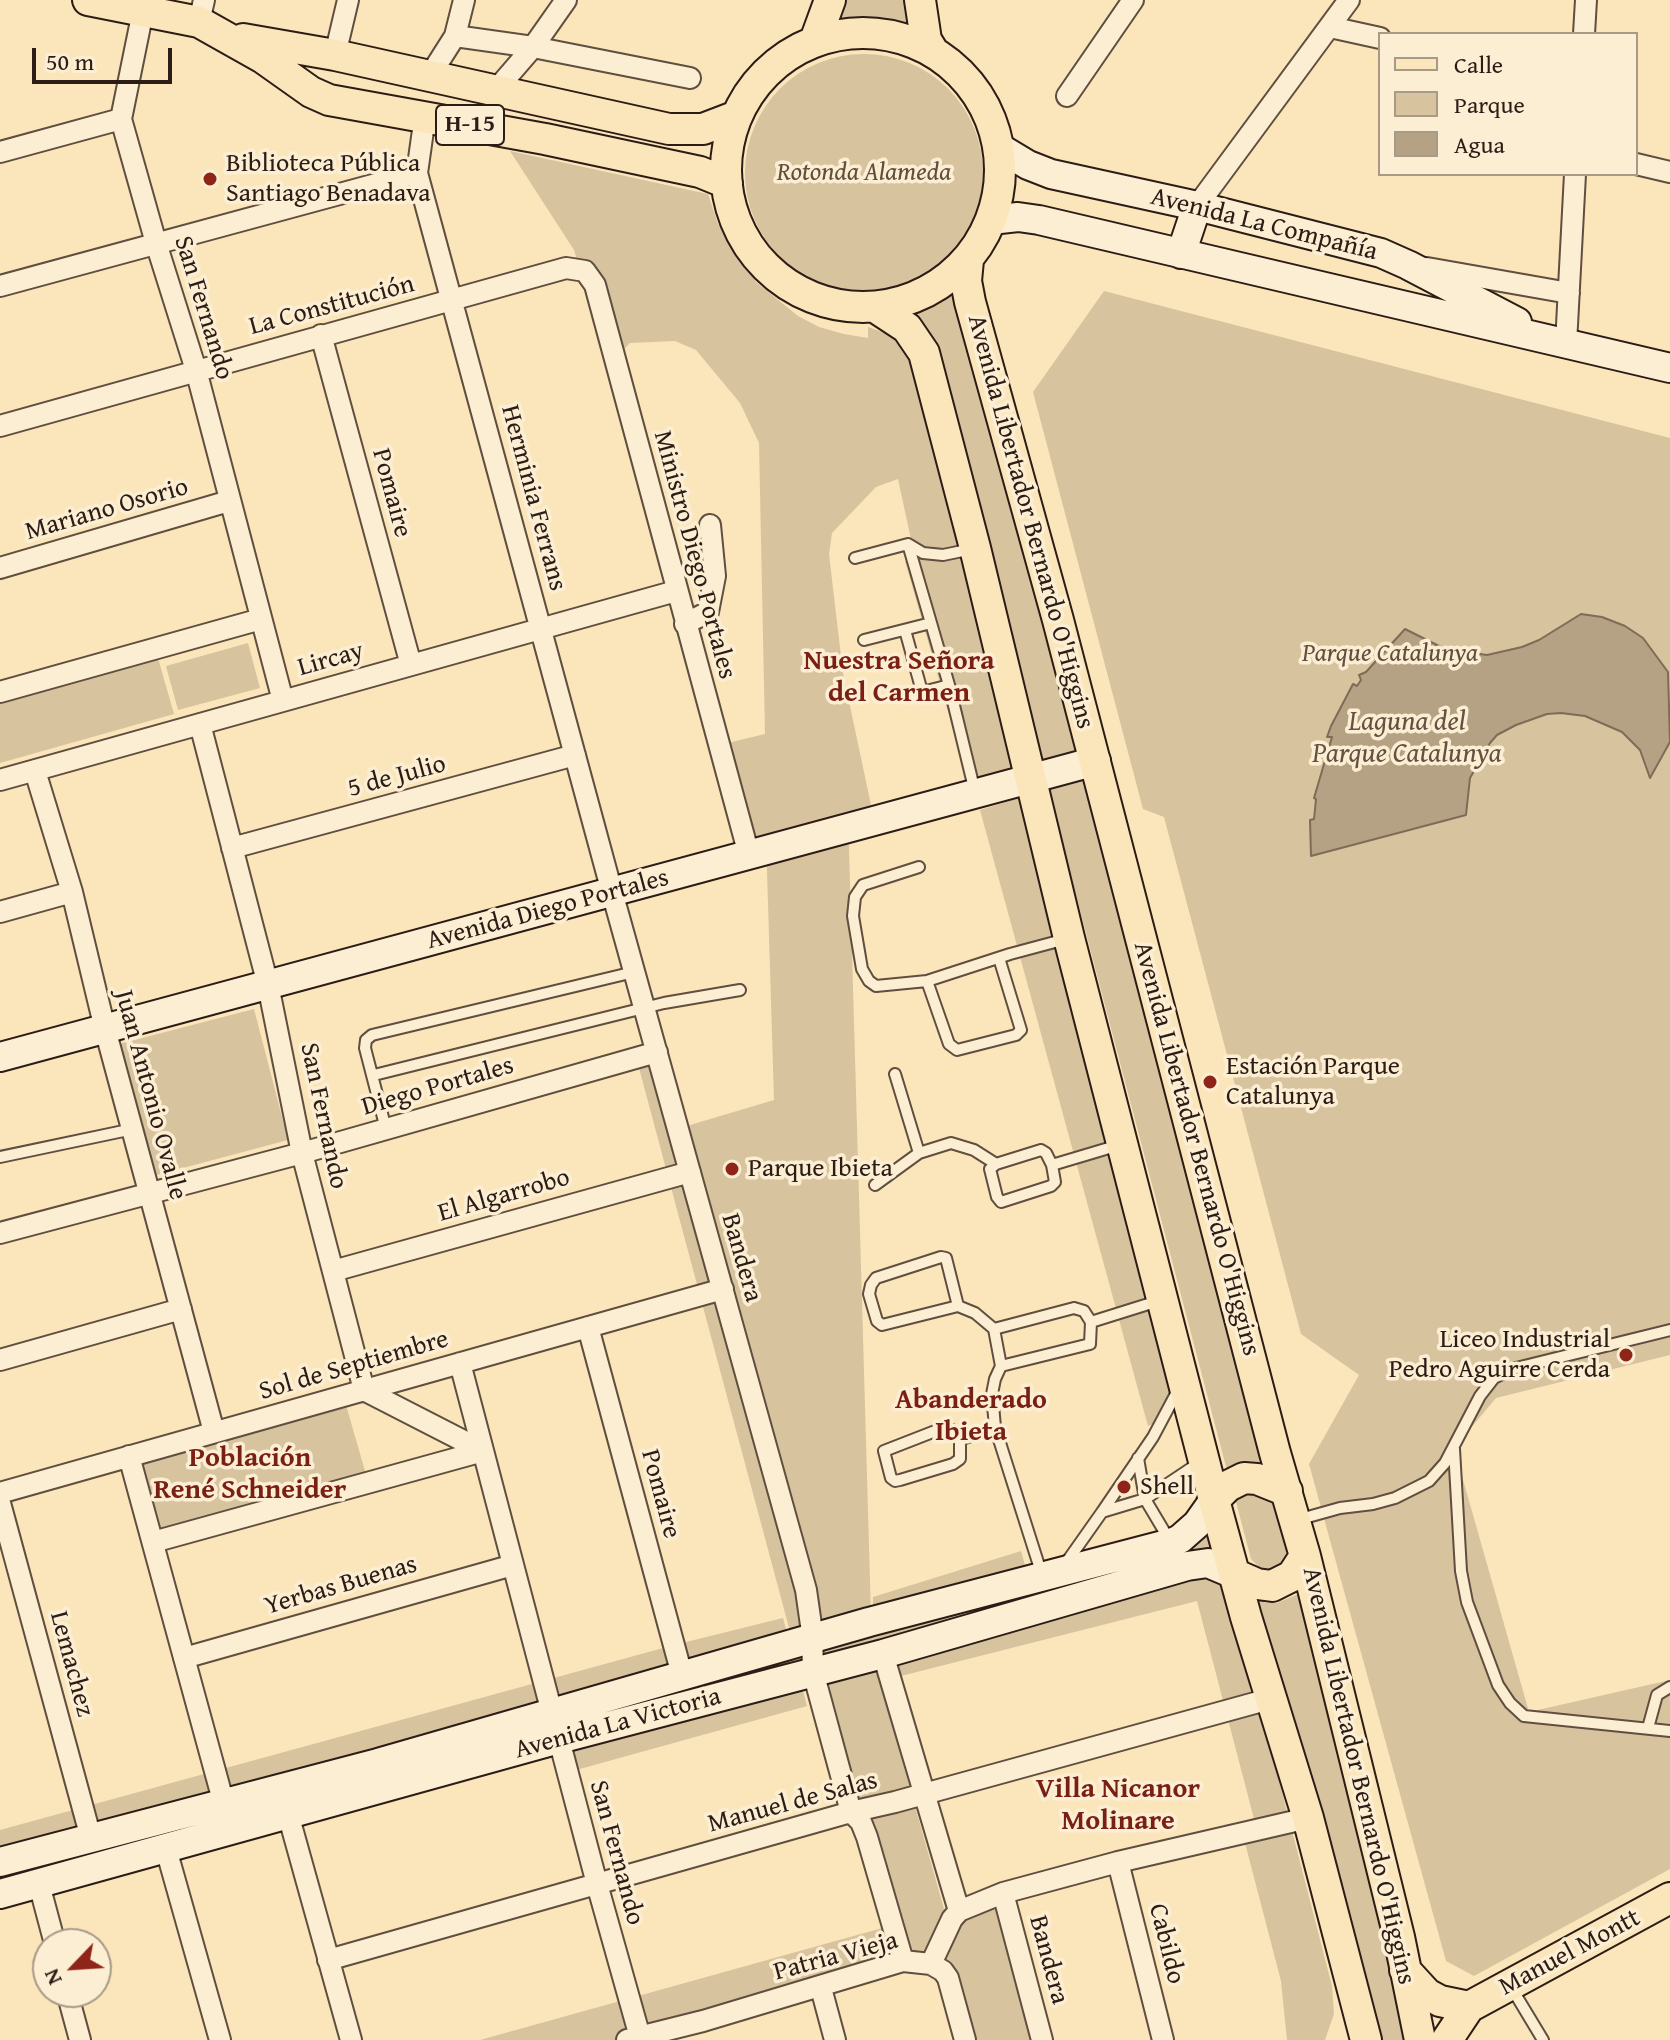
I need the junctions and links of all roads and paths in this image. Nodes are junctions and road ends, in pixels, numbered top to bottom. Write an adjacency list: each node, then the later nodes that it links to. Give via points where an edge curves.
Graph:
1 (88, 0): 10 (main road, H-15)
2 (348, 0): 20 (street)
3 (464, 0): 14 (street)
4 (566, 0): 18 (street)
5 (830, 0): 17 (main road)
6 (920, 0): 19 (main road, via 926,40)
7 (1133, 0): 24 (street)
8 (1349, 0): 12 (street)
9 (1586, 0): 13 (street)
10 (143, 11): 11 (main road, H-15); 27 (street, San Fernando)
11 (201, 11): 15 (main road, H-15)
12 (1330, 27): 16 (street); 35 (street)
13 (1584, 32)
14 (455, 36): 18 (street); 21 (street)
15 (228, 37): 20 (main road, H-15); 25 (main road, H-15, via 329,100)
16 (1378, 38)
17 (815, 41): 19 (main road, via 876,33); 26 (main road, via 777,63 747,96)
18 (533, 47): 22 (street); 23 (street)
19 (934, 53): 28 (main road, via 977,93)
20 (335, 55): 21 (main road, H-15)
21 (429, 77): 23 (main road, H-15)
22 (690, 78)
23 (495, 91): 26 (main road, H-15, via 669,129 703,129)
24 (1067, 96)
25 (425, 116): 32 (street, Herminia Ferrans); 34 (main road, H-15, via 700,172)
26 (737, 116): 34 (main road, via 727,149)
27 (121, 119): 29 (street); 37 (street, San Fernando)
28 (998, 147): 35 (main road, Avenida La Compañía, via 1051,174); 36 (main road, via 1000,184)
29 (0, 152)
30 (1638, 164): 31 (street)
31 (1670, 172)
32 (417, 173): 37 (street); 44 (street, Herminia Ferrans)
33 (1575, 176): 43 (street)
34 (727, 183): 45 (main road, via 740,230 769,270 810,297)
35 (1197, 206): 38 (main road); 40 (main road, Avenida La Compañía, via 1355,245)
36 (991, 220): 38 (main road, Avenida La Compañía, via 1039,220); 39 (main road)
37 (156, 243): 42 (street); 49 (street, San Fernando)
38 (1181, 254): 47 (main road, Avenida La Compañía)
39 (968, 260): 45 (main road, via 916,297); 70 (main road, Avenida Libertador Bernardo O'Higgins, via 970,302)
40 (1408, 265): 43 (street); 47 (main road, Avenida La Compañía)
41 (585, 271): 44 (street, La Constitución, via 566,268); 57 (street, Ministro Diego Portales, via 595,285)
42 (0, 286)
43 (1569, 293): 47 (street)
44 (453, 301): 46 (street, La Constitución); 61 (street, Herminia Ferrans)
45 (875, 307): 54 (main road, Avenida Libertador Bernardo O'Higgins, via 907,328 924,353)
46 (321, 335): 49 (street, La Constitución); 64 (street, Pomaire)
47 (1566, 344): 48 (main road, Avenida La Compañía)
48 (1670, 368)
49 (196, 370): 50 (street, La Constitución); 51 (street, San Fernando)
50 (0, 426)
51 (229, 501): 56 (street, Mariano Osorio); 58 (street, San Fernando)
52 (710, 525): 60 (street, via 715,576 708,612)
53 (908, 544): 54 (lane, via 923,553 943,555); 55 (lane); 59 (lane)
54 (975, 548): 72 (main road, Avenida Libertador Bernardo O'Higgins)
55 (855, 558)
56 (0, 568)
57 (676, 591): 60 (street, Ministro Diego Portales); 61 (street, Lircay)
58 (261, 619): 66 (street); 67 (street, San Fernando)
59 (931, 623): 62 (lane); 65 (lane)
60 (685, 624): 76 (street, Ministro Diego Portales)
61 (541, 629): 64 (street, Lircay); 69 (street, Herminia Ferrans)
62 (905, 630): 63 (lane); 65 (lane, via 921,688)
63 (864, 640)
64 (411, 665): 67 (street, Lircay)
65 (949, 685): 74 (lane)
66 (0, 692)
67 (283, 701): 68 (street, Lircay)
68 (200, 724): 71 (street, Lircay); 75 (street, San Fernando)
69 (575, 755): 75 (street, 5 de Julio); 79 (street, Herminia Ferrans)
70 (1096, 761): 72 (main road, Avenida Diego Portales); 127 (main road, Avenida Libertador Bernardo O'Higgins)
71 (35, 771): 73 (street, Lircay); 78 (street, Juan Antonio Ovalle)
72 (1032, 779): 74 (main road, Avenida Diego Portales); 81 (main road, Avenida Libertador Bernardo O'Higgins)
73 (0, 780)
74 (975, 794): 76 (main road, Avenida Diego Portales)
75 (232, 848): 85 (street, San Fernando)
76 (749, 855): 79 (main road, Avenida Diego Portales)
77 (919, 867): 84 (lane, via 863,885 853,916 869,981 876,986)
78 (72, 892): 80 (street); 88 (street, Juan Antonio Ovalle)
79 (612, 892): 83 (street, Bandera); 85 (main road, Avenida Diego Portales)
80 (0, 912)
81 (1069, 938): 82 (lane); 95 (main road, Avenida Libertador Bernardo O'Higgins)
82 (999, 958): 84 (lane); 84 (lane, via 1020,1023 1016,1035 957,1050 949,1044)
83 (634, 972): 87 (street, Bandera); 92 (lane, via 372,1035 365,1048)
84 (927, 981)
85 (268, 985): 88 (main road, Avenida Diego Portales); 96 (street, San Fernando)
86 (740, 990): 87 (lane)
87 (645, 1007): 89 (street, Bandera); 92 (lane)
88 (105, 1029): 90 (main road, Avenida Diego Portales); 93 (street, Juan Antonio Ovalle)
89 (657, 1052): 94 (street, Diego Portales); 101 (street, Bandera)
90 (0, 1057)
91 (895, 1074): 97 (lane)
92 (374, 1075): 94 (lane)
93 (133, 1129): 98 (lane); 103 (street, Juan Antonio Ovalle)
94 (386, 1129): 96 (street, Diego Portales)
95 (1124, 1144): 100 (lane); 107 (main road, Avenida Libertador Bernardo O'Higgins)
96 (302, 1153): 103 (street, Diego Portales); 105 (street, San Fernando)
97 (919, 1153): 99 (lane, via 951,1143); 102 (lane)
98 (0, 1157)
99 (996, 1164): 100 (lane, via 1041,1150); 100 (lane, via 990,1173 997,1197 1006,1202 1051,1186)
100 (1052, 1165)
101 (690, 1172): 105 (street, El Algarrobo); 106 (street, Bandera)
102 (875, 1185)
103 (149, 1194): 104 (street, Diego Portales); 109 (street, Juan Antonio Ovalle)
104 (0, 1233)
105 (333, 1271): 118 (street, San Fernando)
106 (723, 1289): 111 (street, Sol de Septiembre); 140 (street, Bandera, via 806,1590)
107 (1163, 1299): 110 (lane); 117 (main road, Avenida Libertador Bernardo O'Higgins)
108 (958, 1306): 108 (lane, via 946,1258 941,1257 876,1278 869,1294 882,1325); 112 (lane)
109 (181, 1309): 114 (street); 120 (street, Juan Antonio Ovalle)
110 (1091, 1322): 112 (lane, via 1084,1311 1074,1308); 116 (lane, via 1090,1344)
111 (588, 1327): 115 (street, Sol de Septiembre); 144 (street, Pomaire)
112 (994, 1329): 116 (lane)
113 (1670, 1330): 122 (lane, via 1494,1378)
114 (0, 1360)
115 (460, 1363): 118 (street, Sol de Septiembre); 123 (street, San Fernando)
116 (1001, 1366): 119 (lane, via 992,1394)
117 (1183, 1377): 125 (lane, via 1169,1411); 126 (main road, Avenida Libertador Bernardo O'Higgins)
118 (364, 1390): 120 (street, Sol de Septiembre); 123 (street)
119 (995, 1427): 121 (lane); 138 (lane)
120 (214, 1432): 124 (street, Sol de Septiembre)
121 (960, 1440): 121 (lane, via 953,1430 943,1428 888,1447 884,1458 891,1478 953,1464 960,1459)
122 (1454, 1448): 133 (lane, via 1438,1474 1407,1494); 148 (lane, via 1467,1602 1510,1703 1524,1716)
123 (483, 1451): 134 (street); 137 (street, San Fernando)
124 (129, 1456): 128 (street, Sol de Septiembre); 134 (street)
125 (1138, 1458): 129 (lane); 132 (lane)
126 (1203, 1460): 129 (lane); 130 (main road, Avenida Libertador Bernardo O'Higgins)
127 (1287, 1491): 130 (main road, via 1244,1478); 133 (main road, Avenida Libertador Bernardo O'Higgins)
128 (0, 1493)
129 (1145, 1499): 132 (lane); 135 (lane)
130 (1214, 1500): 135 (main road, Avenida La Victoria, via 1197,1524); 139 (main road, Avenida Libertador Bernardo O'Higgins)
131 (0, 1503): 156 (street, Lemachez)
132 (1102, 1512): 138 (lane)
133 (1296, 1521): 136 (main road, Avenida Libertador Bernardo O'Higgins)
134 (153, 1542): 142 (street)
135 (1171, 1543): 138 (main road, Avenida La Victoria)
136 (1305, 1556): 139 (main road, via 1292,1576 1272,1586); 170 (main road, Avenida Libertador Bernardo O'Higgins)
137 (513, 1565): 142 (street, Yerbas Buenas); 147 (street, San Fernando)
138 (1051, 1574): 140 (main road, Avenida La Victoria)
139 (1234, 1574): 141 (main road, Avenida La Victoria, via 1208,1563 1187,1566); 146 (main road, Avenida Libertador Bernardo O'Higgins)
140 (813, 1639): 143 (street, Bandera); 144 (main road, Avenida La Victoria)
141 (883, 1654): 143 (main road, Avenida La Victoria); 151 (street)
142 (184, 1658): 154 (street)
143 (813, 1672): 150 (main road, Avenida La Victoria); 152 (street, Bandera)
144 (682, 1675): 147 (main road, Avenida La Victoria)
145 (1670, 1687): 148 (lane, via 1657,1695)
146 (1273, 1698): 151 (street, Manuel de Salas); 155 (main road, Avenida Libertador Bernardo O'Higgins)
147 (551, 1711): 150 (street, San Fernando); 154 (main road, Avenida La Victoria)
148 (1648, 1728): 149 (lane)
149 (1670, 1731)
150 (559, 1739): 153 (main road, Avenida La Victoria); 161 (street, San Fernando)
151 (924, 1794): 152 (street, Manuel de Salas); 165 (street)
152 (851, 1812): 161 (street, Manuel de Salas); 168 (street, Bandera, via 867,1837)
153 (288, 1814): 154 (main road, Avenida La Victoria); 167 (street)
154 (227, 1816): 156 (main road, Avenida La Victoria); 157 (main road, Avenida La Victoria)
155 (1308, 1818): 159 (street); 172 (main road, Avenida Libertador Bernardo O'Higgins)
156 (91, 1838): 158 (main road, Avenida La Victoria)
157 (166, 1849): 160 (main road, Avenida La Victoria); 179 (street)
158 (0, 1862)
159 (1118, 1862): 162 (street); 184 (street, Cabildo)
160 (39, 1884): 163 (main road, Avenida La Victoria); 166 (street)
161 (597, 1884): 167 (street, Manuel de Salas); 177 (street, San Fernando)
162 (1003, 1893): 165 (street); 183 (street, Bandera)
163 (0, 1894)
164 (1670, 1898): 171 (main road, Manuel Montt)
165 (959, 1911): 169 (street, Patria Vieja)
166 (51, 1928)
167 (328, 1960): 180 (street)
168 (903, 1961): 169 (street, Patria Vieja); 173 (street, Patria Vieja)
169 (931, 1964): 182 (street, via 948,1978)
170 (1405, 1970): 174 (main road, Manuel Montt, via 1427,1994); 187 (main road, Avenida Libertador Bernardo O'Higgins)
171 (1510, 1985): 174 (main road, Manuel Montt); 189 (lane)
172 (1353, 1987): 185 (main road); 186 (main road, Avenida Libertador Bernardo O'Higgins)
173 (821, 1988): 176 (street, Patria Vieja); 181 (street)
174 (1469, 2007): 188 (main road, Manuel Montt)
175 (71, 2008): 178 (street)
176 (706, 2030): 177 (street, Patria Vieja)
177 (633, 2038)
178 (80, 2040)
179 (220, 2040)
180 (351, 2040)
181 (835, 2040)
182 (965, 2040)
183 (1042, 2040)
184 (1163, 2040)
185 (1345, 2040)
186 (1366, 2040)
187 (1420, 2040)
188 (1447, 2040)
189 (1543, 2040)

